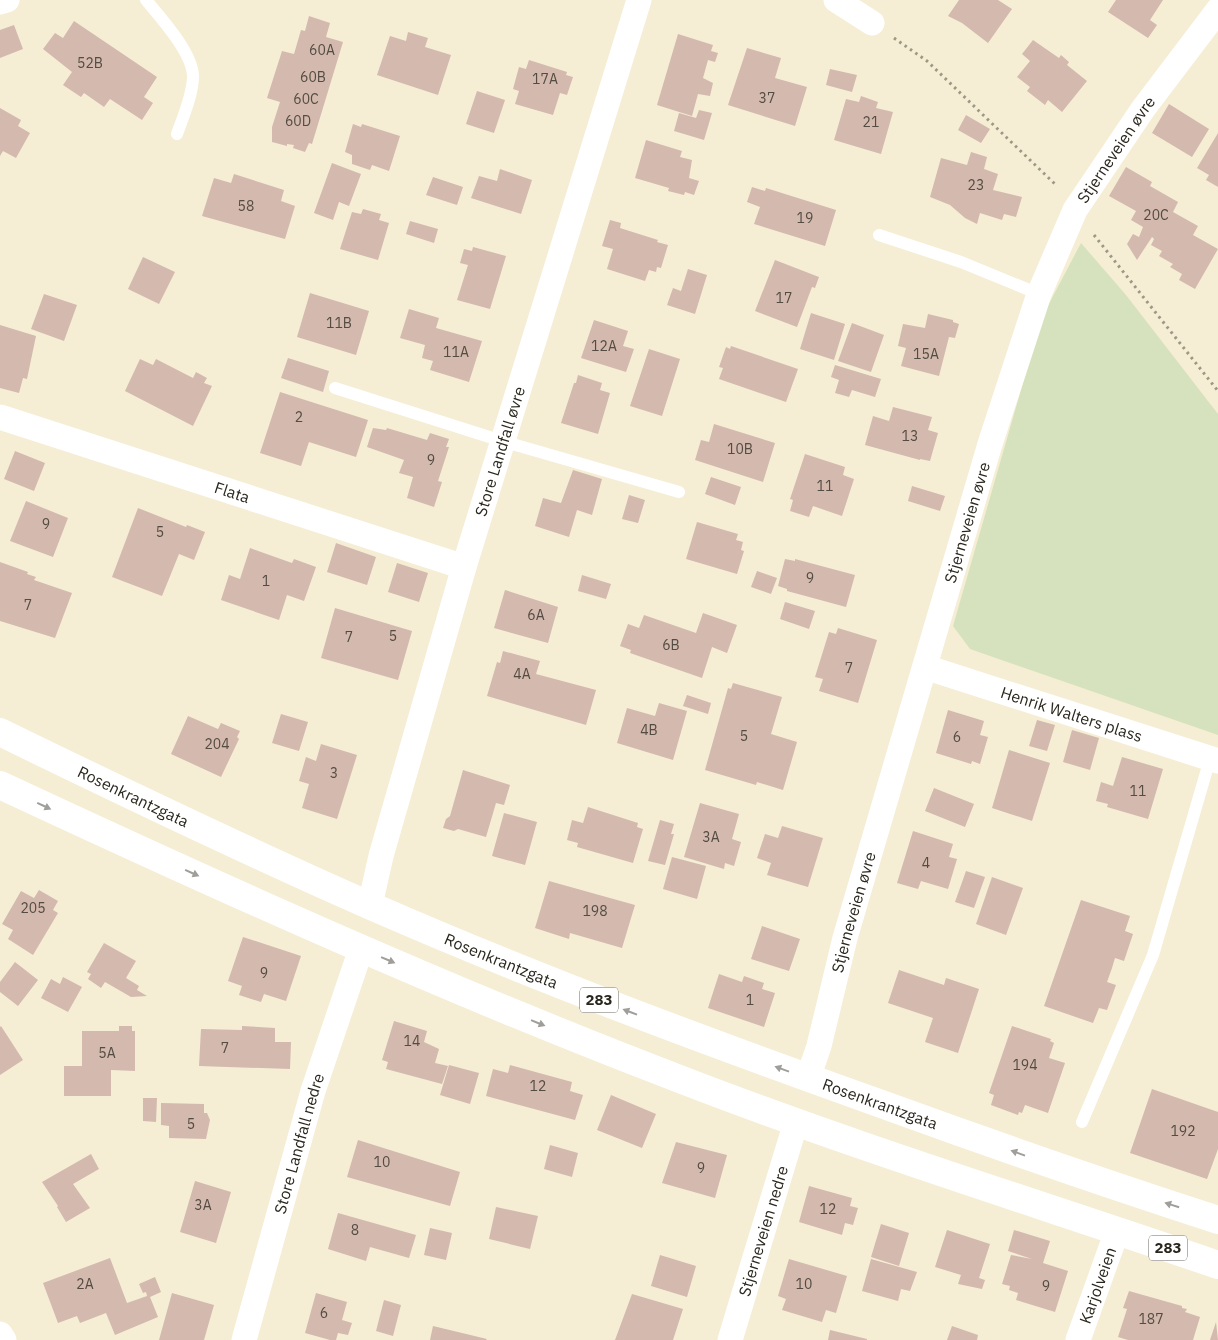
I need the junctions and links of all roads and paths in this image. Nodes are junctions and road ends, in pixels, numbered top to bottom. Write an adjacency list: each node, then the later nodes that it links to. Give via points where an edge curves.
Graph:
1 (7, 0): 5 (street)
2 (146, 0): 8 (lane, via 190,62 192,86)
3 (639, 0): 13 (street, Store Landfall øvre)
4 (836, 0): 7 (street)
5 (0, 2)
6 (1218, 10): 10 (street, Stjerneveien øvre, via 1143,109 1074,210)
7 (872, 23)
8 (177, 134)
9 (879, 235): 10 (lane, via 961,262)
10 (1039, 294): 16 (street, Stjerneveien øvre, via 990,444)
11 (335, 388): 13 (lane)
12 (0, 417): 15 (street, Flata)
13 (502, 441): 14 (lane); 15 (street, Store Landfall øvre)
14 (679, 492)
15 (464, 567): 20 (street, Store Landfall øvre, via 381,856)
16 (925, 667): 18 (street, Henrik Walters plass); 22 (street, Stjerneveien øvre, via 845,938)
17 (0, 732): 20 (main road, Rosenkrantzgata / 283, via 209,834)
18 (1214, 760): 24 (lane, via 1153,955)
19 (0, 785): 21 (main road, 283, one-way to 21)
20 (370, 905): 22 (main road, Rosenkrantzgata / 283, one-way to 20, via 615,1006)
21 (361, 949): 23 (main road, 283, one-way to 23, via 678,1078); 30 (street, Store Landfall nedre, via 313,1091)
22 (808, 1078): 25 (main road, Rosenkrantzgata / 283, one-way to 22, via 1066,1171)
23 (796, 1122): 26 (main road, 283); 31 (street, Stjerneveien nedre)
24 (1082, 1122)
25 (1218, 1220)
26 (1117, 1231): 27 (main road, 283); 32 (street, Karjolveien)
27 (1218, 1265)
28 (0, 1334): 29 (street)
29 (4, 1340)
30 (244, 1340)
31 (730, 1340)
32 (1078, 1340)

